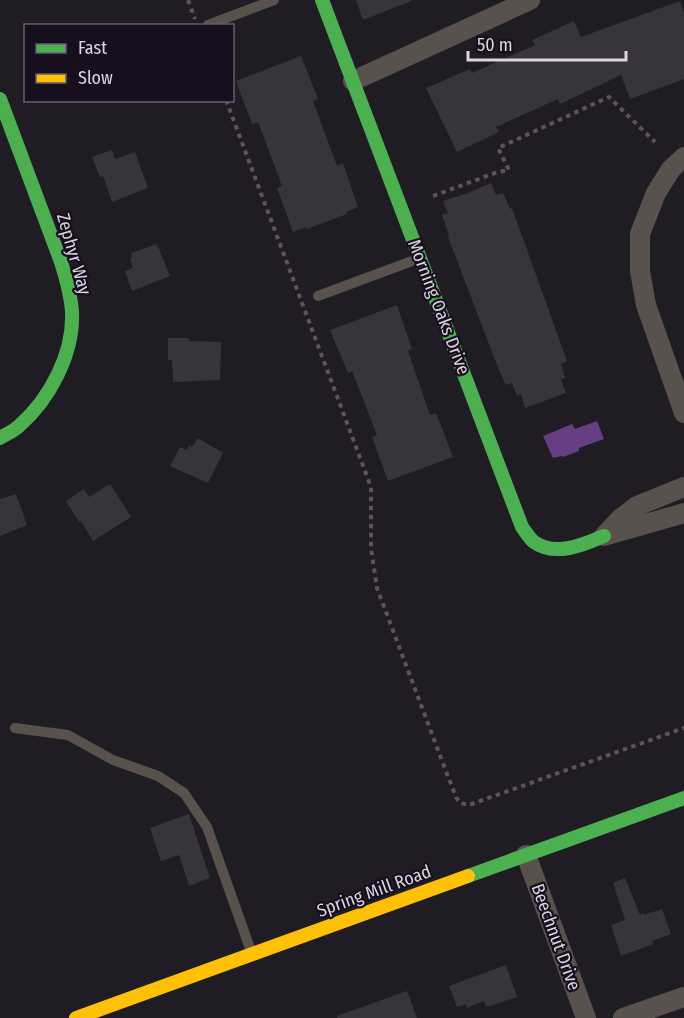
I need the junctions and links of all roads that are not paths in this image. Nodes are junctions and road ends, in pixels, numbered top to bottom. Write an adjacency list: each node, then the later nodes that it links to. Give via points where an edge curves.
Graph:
1 (274, 0): 4 (lane)
2 (322, 0): 5 (street, Morning Oaks Drive)
3 (530, 0): 5 (street)
4 (211, 24)
5 (353, 81): 8 (street, Morning Oaks Drive)
6 (0, 99): 11 (street, Zephyr Way, via 60,259 72,313 62,364 48,392 18,427)
7 (684, 157): 10 (street, via 656,193 640,234 640,271 646,305)
8 (420, 258): 9 (lane); 14 (street, Morning Oaks Drive, via 522,527 534,543 549,549 576,547)
9 (318, 296)
10 (684, 413)
11 (0, 438)
12 (684, 487): 14 (street, Morning Oaks Drive, via 637,506)
13 (684, 513): 14 (street, Morning Oaks Drive)
14 (604, 536)
15 (15, 728): 18 (lane, via 68,735 113,760 158,776 184,793 207,826)
16 (684, 798): 17 (street, Spring Mill Road)
17 (526, 855): 18 (street, Spring Mill Road); 21 (street, Beechnut Drive)
18 (252, 955): 20 (street, Spring Mill Road)
19 (684, 997): 22 (street)
20 (76, 1018)
21 (586, 1018)
22 (624, 1018)

